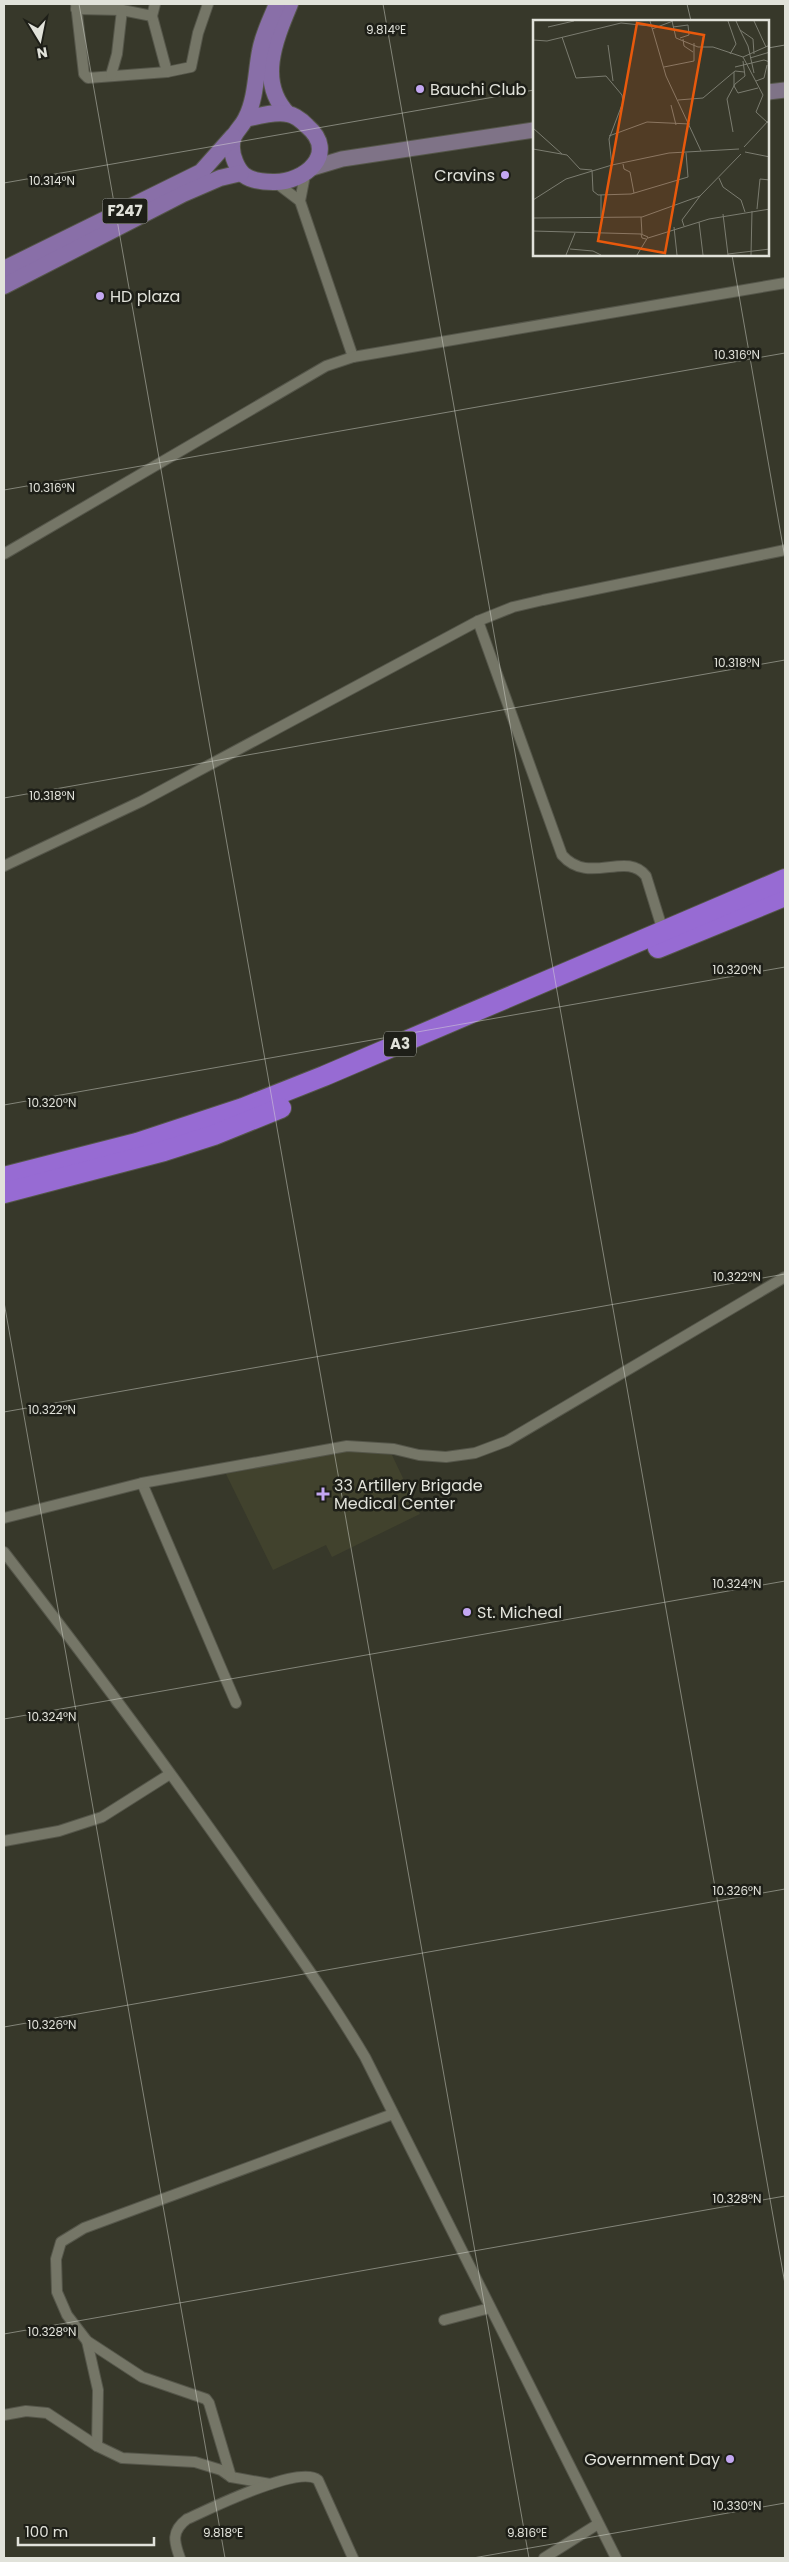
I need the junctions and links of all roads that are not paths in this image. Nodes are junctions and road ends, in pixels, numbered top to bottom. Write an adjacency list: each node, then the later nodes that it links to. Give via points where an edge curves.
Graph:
1 (155, 4): 7 (street)
2 (208, 4): 8 (street, via 191,67)
3 (277, 4): 13 (main road, F247, via 261,48)
4 (290, 4): 12 (main road, via 281,24 270,75 273,93)
5 (76, 6): 6 (street); 9 (street, via 84,74 88,78)
6 (122, 10): 7 (street); 9 (street)
7 (152, 16): 8 (street)
8 (167, 72): 9 (street)
9 (111, 76)
10 (785, 90): 11 (street)
11 (769, 92)
12 (288, 114): 13 (main road); 16 (main road, via 314,131)
13 (246, 119): 15 (main road, F247)
14 (533, 130): 17 (street)
15 (233, 136): 19 (main road, via 232,148); 22 (main road, F247, via 201,172)
16 (320, 146): 17 (street); 18 (main road)
17 (342, 159): 18 (street)
18 (309, 172): 20 (main road, via 292,180); 21 (street)
19 (241, 173): 20 (main road, via 249,179); 24 (main road, F247, via 201,186)
20 (275, 182): 21 (street)
21 (300, 201): 25 (street)
22 (4, 269)
23 (785, 283): 25 (street)
24 (4, 286)
25 (353, 357): 27 (street, via 326,366)
26 (785, 550): 28 (street, via 543,600 513,607)
27 (4, 554)
28 (478, 621): 29 (street, via 150,797); 32 (street, via 562,855 576,867 585,869 627,866 641,870 646,876)
29 (4, 866)
30 (785, 879): 32 (highway, A3)
31 (785, 896): 33 (highway, A3)
32 (662, 931): 33 (highway, A3)
33 (608, 962): 34 (highway, A3)
34 (327, 1082): 35 (highway, A3, via 186,1128); 36 (highway, A3, via 197,1140)
35 (4, 1177)
36 (4, 1193)
37 (785, 1277): 38 (street, via 523,1432 475,1453 446,1457 347,1446)
38 (142, 1484): 39 (street); 41 (street)
39 (4, 1518)
40 (4, 1552): 42 (street)
41 (236, 1703)
42 (170, 1774): 43 (street, via 102,1817 58,1831); 44 (street, via 333,2005 365,2057)
43 (4, 1841)
44 (393, 2114): 45 (street); 47 (street, via 70,2235 61,2242 57,2251 57,2292 67,2315)
45 (490, 2308): 46 (street); 52 (street)
46 (444, 2320)
47 (87, 2341): 49 (street, via 98,2390); 50 (street, via 142,2377 206,2399)
48 (4, 2415): 49 (street, via 47,2412)
49 (97, 2446): 50 (street, via 122,2458 195,2462 221,2470)
50 (231, 2477): 51 (street)
51 (270, 2484): 53 (street, via 178,2525 174,2541); 54 (street, via 314,2476)
52 (598, 2524): 55 (street); 56 (street)
53 (180, 2558)
54 (353, 2558)
55 (544, 2558)
56 (616, 2558)

